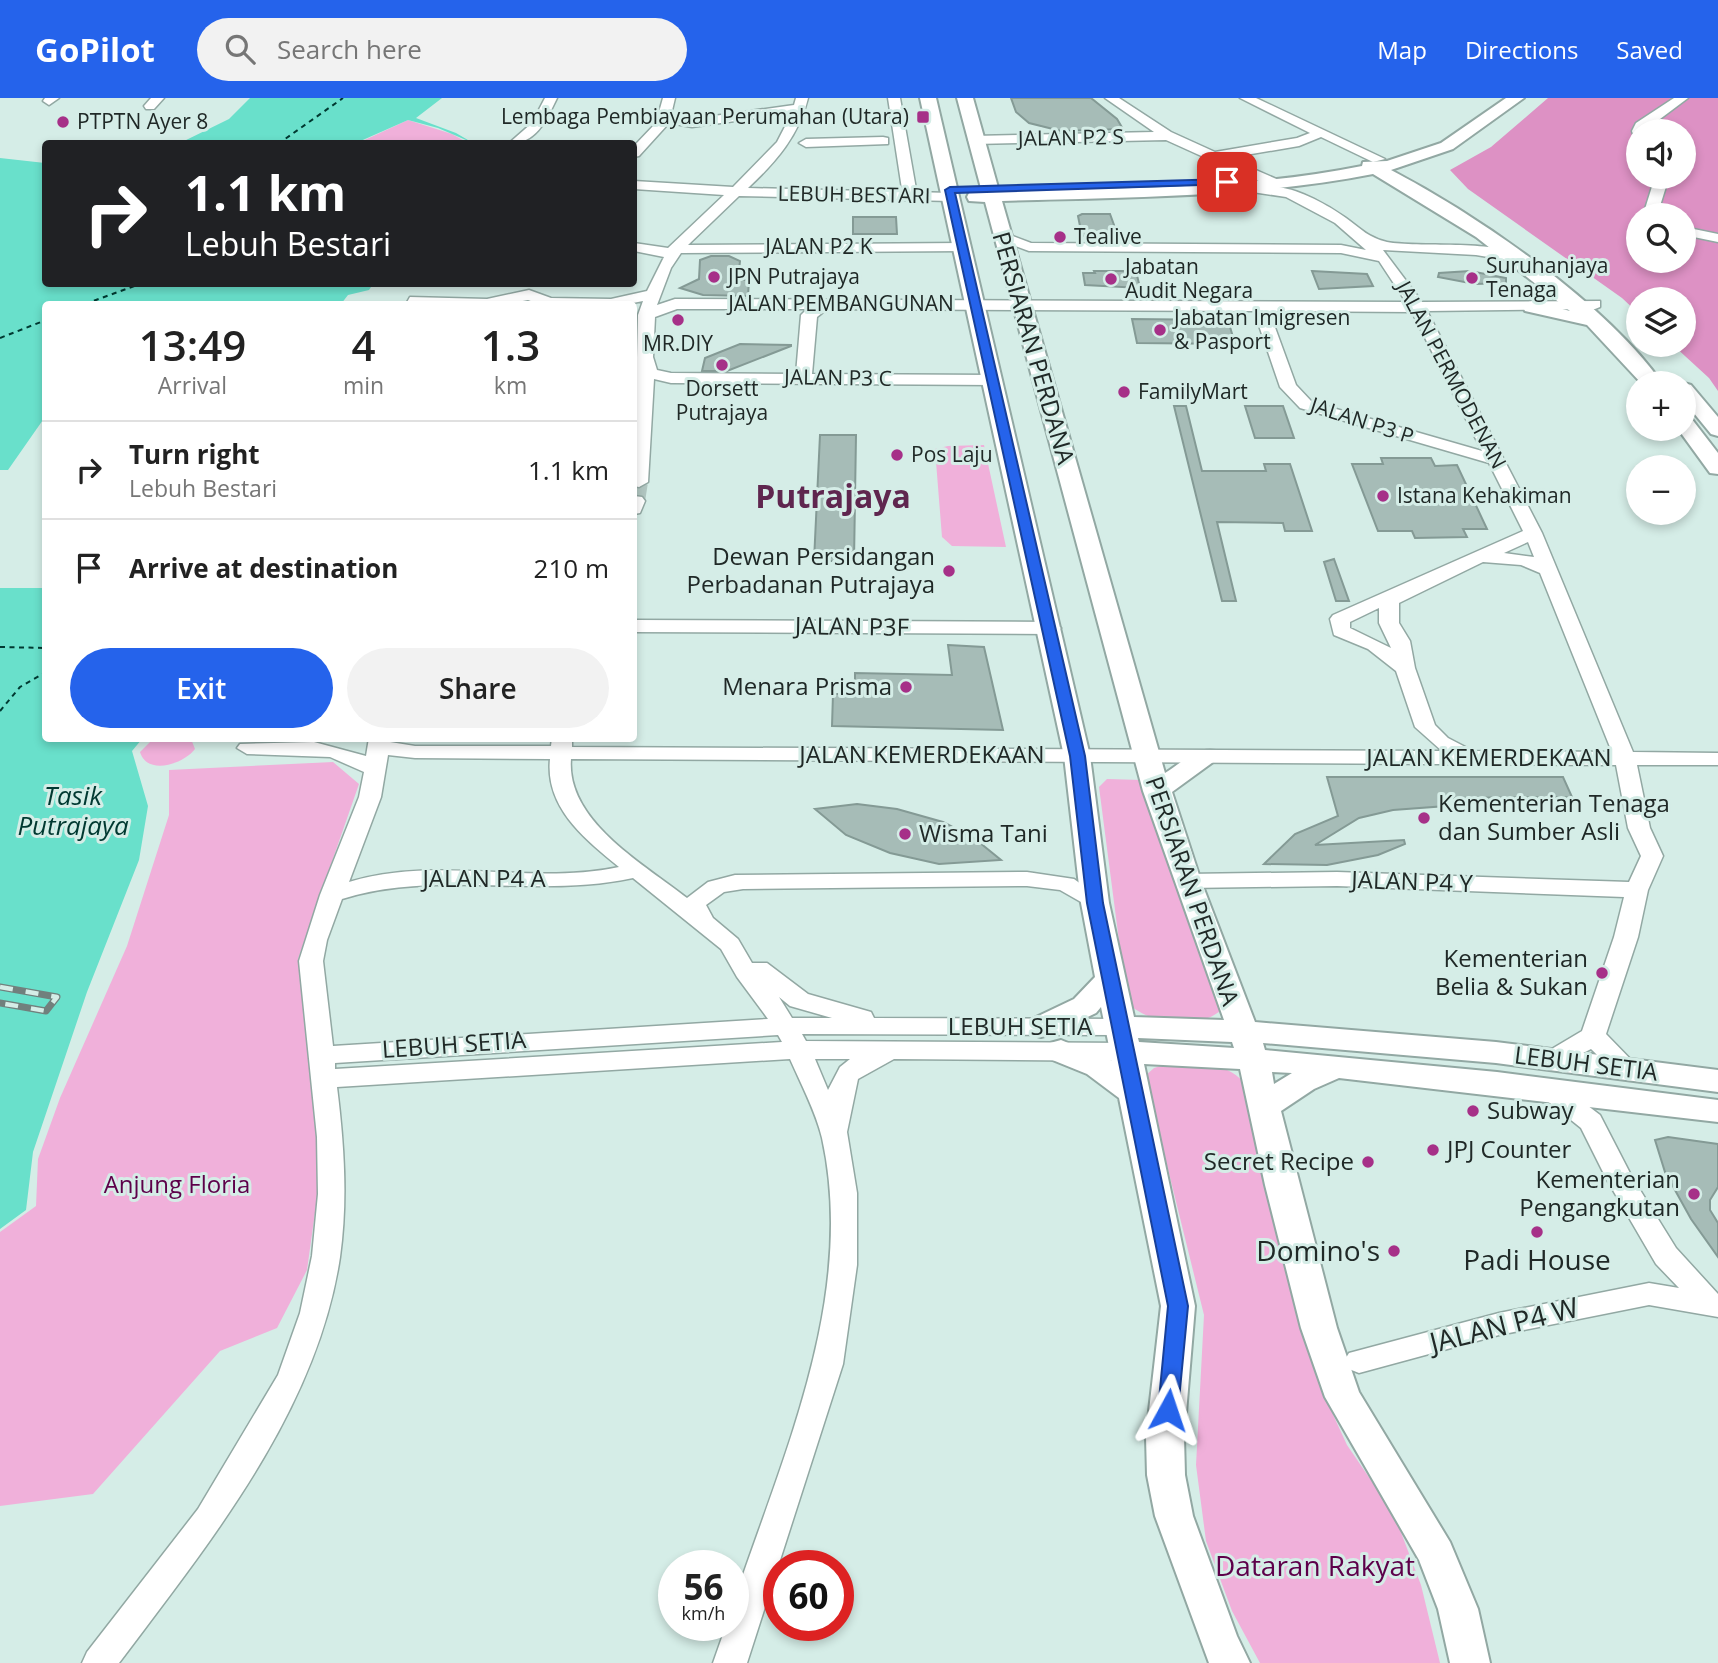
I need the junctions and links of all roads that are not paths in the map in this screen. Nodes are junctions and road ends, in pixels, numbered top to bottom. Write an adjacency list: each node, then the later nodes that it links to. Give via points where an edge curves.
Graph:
1 (551, 98): 19 (street, via 537,125)
2 (669, 98): 12 (street)
3 (894, 98): 37 (street)
4 (928, 98): 38 (main road, PERSIARAN PERDANA)
5 (965, 98): 20 (main road, PERSIARAN PERDANA)
6 (1111, 98): 14 (street)
7 (1245, 98): 15 (street)
8 (1492, 98): 25 (main road, LEBUH BESTARI)
9 (1516, 98): 25 (main road, LEBUH BESTARI, via 1447,146)
10 (1682, 98): 13 (street)
11 (801, 103): 12 (street, via 692,123); 16 (street)
12 (664, 118): 24 (street)
13 (1651, 119)
14 (1152, 126): 17 (street); 18 (street)
15 (1320, 131): 26 (street, via 1299,142); 27 (street)
16 (787, 134): 22 (street); 23 (street)
17 (1135, 136): 18 (street, JALAN P2 S); 20 (street, JALAN P2 S)
18 (1168, 136): 26 (street)
19 (519, 140)
20 (974, 140): 39 (main road, PERSIARAN PERDANA)
21 (883, 141): 22 (street)
22 (806, 143): 23 (street)
23 (778, 147): 35 (street)
24 (637, 150)
25 (1413, 154): 27 (main road, LEBUH BESTARI); 27 (main road); 36 (main road)
26 (1208, 156): 28 (street)
27 (1373, 161): 30 (main road, LEBUH BESTARI); 31 (main road, LEBUH BESTARI); 36 (main road)
28 (1226, 163): 31 (street); 32 (street, via 1223,176)
29 (637, 178): 35 (street, LEBUH BESTARI)
30 (1327, 178): 31 (main road, LEBUH BESTARI); 36 (main road, via 1382,179)
31 (1274, 182): 32 (main road, LEBUH BESTARI); 34 (main road, LEBUH BESTARI)
32 (1209, 183): 39 (main road, LEBUH BESTARI)
33 (637, 185): 35 (street, LEBUH BESTARI)
34 (1244, 187): 39 (main road, LEBUH BESTARI); 43 (street, JALAN PERMODENAN, via 1289,193 1340,220)
35 (740, 188): 37 (street, LEBUH BESTARI); 38 (street, LEBUH BESTARI); 40 (street)
36 (1418, 188): 45 (main road); 67 (main road, via 1511,242)
37 (909, 189): 38 (street, LEBUH BESTARI)
38 (950, 194): 39 (main road, LEBUH BESTARI); 48 (main road, PERSIARAN PERDANA)
39 (990, 194): 42 (main road, PERSIARAN PERDANA)
40 (689, 233): 47 (street); 53 (street)
41 (1696, 233): 44 (street)
42 (1002, 236): 49 (street); 55 (main road, PERSIARAN PERDANA)
43 (1361, 238): 50 (street); 51 (street, via 1380,246); 56 (street, JALAN PERMODENAN)
44 (1718, 238)
45 (1490, 239): 52 (street); 54 (main road)
46 (637, 247): 53 (street)
47 (712, 247): 48 (street, JALAN P2 K); 53 (street, JALAN P2 K)
48 (963, 247): 65 (main road, PERSIARAN PERDANA)
49 (1029, 247): 50 (street); 55 (street)
50 (1341, 249): 56 (street, via 1360,250)
51 (1414, 249): 52 (street); 56 (street, via 1395,254)
52 (1465, 249): 54 (street)
53 (673, 252): 59 (street)
54 (1512, 257): 57 (main road)
55 (1009, 260): 66 (main road, PERSIARAN PERDANA)
56 (1389, 263): 72 (street, JALAN PERMODENAN)
57 (1559, 291): 71 (main road); 73 (main road, via 1554,300)
58 (529, 294): 62 (street)
59 (653, 294): 63 (street); 64 (street, JALAN PEMBANGUNAN); 74 (street)
60 (426, 297): 61 (street)
61 (461, 301)
62 (500, 301)
63 (624, 301)
64 (675, 304): 68 (street, JALAN PEMBANGUNAN); 74 (street, JALAN PEMBANGUNAN)
65 (977, 304): 66 (street, JALAN PEMBANGUNAN); 69 (street, JALAN PEMBANGUNAN); 83 (main road, PERSIARAN PERDANA)
66 (1023, 304): 70 (street, JALAN PEMBANGUNAN); 110 (main road, PERSIARAN PERDANA)
67 (1595, 304): 71 (street, JALAN PEMBANGUNAN); 75 (main road)
68 (789, 305): 69 (street, JALAN PEMBANGUNAN); 81 (street, via 798,314)
69 (823, 305): 81 (street, via 809,315)
70 (1260, 306): 72 (street, JALAN PEMBANGUNAN); 89 (street, JALAN P3 P, via 1288,387 1298,399 1317,410)
71 (1574, 306): 73 (street, JALAN PEMBANGUNAN); 76 (main road)
72 (1418, 307): 73 (street, JALAN PEMBANGUNAN); 87 (street, JALAN PERMODENAN)
73 (1535, 307): 76 (main road, via 1572,314)
74 (646, 315): 78 (street)
75 (1626, 331)
76 (1613, 338): 79 (main road)
77 (1653, 357): 80 (main road)
78 (645, 365): 82 (street, JALAN P3 C, via 656,376); 84 (street)
79 (1642, 371)
80 (1666, 371)
81 (798, 377): 82 (street, JALAN P3 C); 83 (street, JALAN P3 C)
82 (683, 378): 84 (street, JALAN P3 C)
83 (994, 380): 100 (main road, PERSIARAN PERDANA)
84 (642, 389): 92 (street)
85 (1696, 403): 86 (main road)
86 (1718, 430)
87 (1485, 435): 89 (street, JALAN P3 P); 90 (street, JALAN PERMODENAN)
88 (1696, 438): 91 (main road)
89 (1444, 446): 90 (street, JALAN P3 P)
90 (1496, 460): 93 (street, JALAN PERMODENAN)
91 (1718, 468)
92 (639, 482)
93 (1533, 533): 94 (street); 95 (street, JALAN PERMODENAN)
94 (1476, 558): 95 (street, via 1507,557); 96 (street)
95 (1548, 570): 115 (street, JALAN PERMODENAN)
96 (1402, 591): 97 (street); 98 (street, via 1389,601)
97 (1349, 613): 98 (street, via 1372,614); 101 (street, via 1338,627)
98 (1390, 626): 101 (street, via 1381,639); 102 (street, via 1400,641)
99 (640, 627): 100 (street, JALAN P3F)
100 (1051, 628): 111 (main road, PERSIARAN PERDANA)
101 (1358, 639): 102 (street, via 1390,654)
102 (1405, 668): 103 (street)
103 (1425, 727): 113 (street, via 1417,743); 114 (street)
104 (367, 742): 109 (street)
105 (373, 742): 117 (street)
106 (377, 742): 107 (street, JALAN KEMERDEKAAN, via 415,752)
107 (561, 745): 111 (street, JALAN KEMERDEKAAN); 119 (street, via 559,774 571,809 595,836)
108 (247, 748): 109 (street)
109 (325, 749): 117 (street, via 353,755)
110 (1145, 755): 111 (street, JALAN KEMERDEKAAN); 112 (street, JALAN KEMERDEKAAN); 118 (main road, PERSIARAN PERDANA)
111 (1077, 756): 123 (main road, PERSIARAN PERDANA)
112 (1207, 757): 113 (street, JALAN KEMERDEKAAN); 118 (main road)
113 (1400, 757): 114 (street, JALAN KEMERDEKAAN)
114 (1470, 758): 115 (street, JALAN KEMERDEKAAN)
115 (1625, 759): 116 (street, JALAN KEMERDEKAAN); 121 (street, JALAN PERMODENAN, via 1639,828 1652,856)
116 (1718, 759)
117 (376, 771): 122 (street)
118 (1156, 791): 120 (main road, PERSIARAN PERDANA)
119 (638, 870): 122 (street, JALAN P4 A, via 607,880 384,879); 124 (street)
120 (1187, 881): 121 (street, JALAN P4 Y, via 1336,879); 132 (main road, PERSIARAN PERDANA)
121 (1637, 890): 128 (street, JALAN PERMODENAN)
122 (331, 895): 135 (street, via 311,961)
123 (1095, 903): 124 (street, via 1066,884 1027,879 743,881 727,883 702,896 694,904); 126 (main road, PERSIARAN PERDANA)
124 (702, 920): 125 (street)
125 (730, 944): 129 (street); 130 (street, via 799,1000)
126 (1112, 978): 127 (main road, via 1085,1006); 131 (main road, PERSIARAN PERDANA)
127 (1041, 1027): 130 (street, LEBUH SETIA); 131 (street, LEBUH SETIA)
128 (1594, 1035): 136 (street); 137 (street)
129 (793, 1038): 130 (street, LEBUH SETIA); 135 (street, LEBUH SETIA); 144 (street)
130 (895, 1038): 133 (street, LEBUH SETIA); 144 (street, via 845,1074 838,1090)
131 (1125, 1040): 132 (main road, LEBUH SETIA); 133 (street, LEBUH SETIA); 139 (main road, PERSIARAN PERDANA)
132 (1247, 1043): 134 (main road, LEBUH SETIA); 137 (main road, LEBUH SETIA); 141 (main road, PERSIARAN PERDANA)
133 (1061, 1051): 139 (main road, via 1098,1066)
134 (1336, 1066): 137 (main road, LEBUH SETIA); 141 (main road)
135 (322, 1067): 151 (street, via 330,1137 327,1255 292,1378 209,1519)
136 (1626, 1068): 137 (main road, LEBUH SETIA); 138 (main road, LEBUH SETIA)
137 (1552, 1074): 140 (main road, LEBUH SETIA); 143 (street)
138 (1718, 1081)
139 (1136, 1094): 153 (main road, PERSIARAN PERDANA, via 1178,1306 1166,1475 1187,1557)
140 (1618, 1098): 142 (main road, LEBUH SETIA); 143 (street)
141 (1263, 1107): 148 (main road, PERSIARAN PERDANA)
142 (1718, 1111)
143 (1591, 1122): 145 (street)
144 (835, 1136): 152 (street, via 844,1193 843,1265 828,1364)
145 (1666, 1256): 146 (street); 147 (street)
146 (1649, 1294): 147 (street, JALAN P4 W); 149 (street, JALAN P4 W, via 1524,1319)
147 (1714, 1308)
148 (1319, 1328): 149 (street); 150 (main road, PERSIARAN PERDANA)
149 (1360, 1361): 150 (street)
150 (1343, 1397): 154 (main road, PERSIARAN PERDANA, via 1436,1554 1458,1609)
151 (99, 1663)
152 (730, 1663)
153 (1230, 1663)
154 (1470, 1663)

